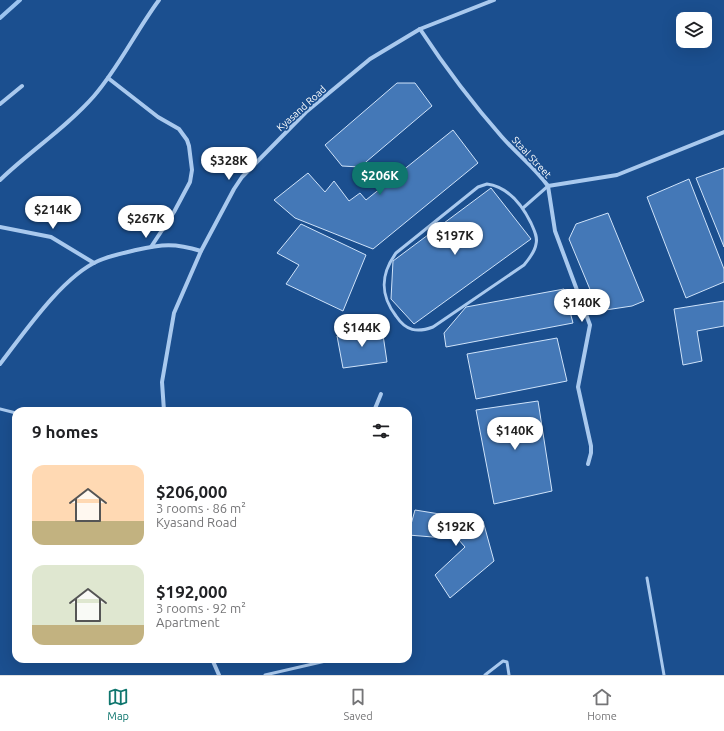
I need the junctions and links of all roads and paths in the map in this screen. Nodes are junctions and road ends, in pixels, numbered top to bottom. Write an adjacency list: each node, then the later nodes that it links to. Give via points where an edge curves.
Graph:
1 (160, 0): 4 (street, via 144,20)
2 (494, 0): 3 (street, Kyasand Road)
3 (420, 29): 9 (street, Staal Street, via 475,106); 13 (street, Kyasand Road, via 370,59 306,112 250,167 234,189)
4 (108, 78): 8 (street, via 72,118); 12 (street, via 158,117 179,129 189,146 192,170 190,182)
5 (22, 86): 6 (street)
6 (0, 104)
7 (724, 132): 9 (street, Staal Street, via 617,175)
8 (0, 180)
9 (548, 186): 10 (lane); 21 (street, via 555,231 590,325 578,387 592,452)
10 (523, 208): 10 (lane, via 536,234 537,243 533,254 524,265 433,328 423,331 411,330 401,324 387,305 384,294 384,278 388,264 396,253 478,187 496,185 506,190)
11 (0, 227): 14 (street, via 51,237)
12 (151, 246): 13 (street, via 186,246); 14 (street)
13 (201, 251): 17 (street, Kyasand Road, via 174,313 162,382)
14 (94, 263): 15 (street, via 60,290)
15 (0, 364)
16 (381, 394): 18 (street)
17 (164, 407)
18 (376, 407)
19 (0, 409): 20 (lane)
20 (12, 412)
21 (588, 464)
22 (647, 578): 29 (lane)
23 (214, 663): 25 (street)
24 (317, 663): 26 (lane)
25 (219, 675)
26 (266, 675)
27 (485, 675): 28 (lane, via 503,661 507,662)
28 (509, 675)
29 (664, 675)

